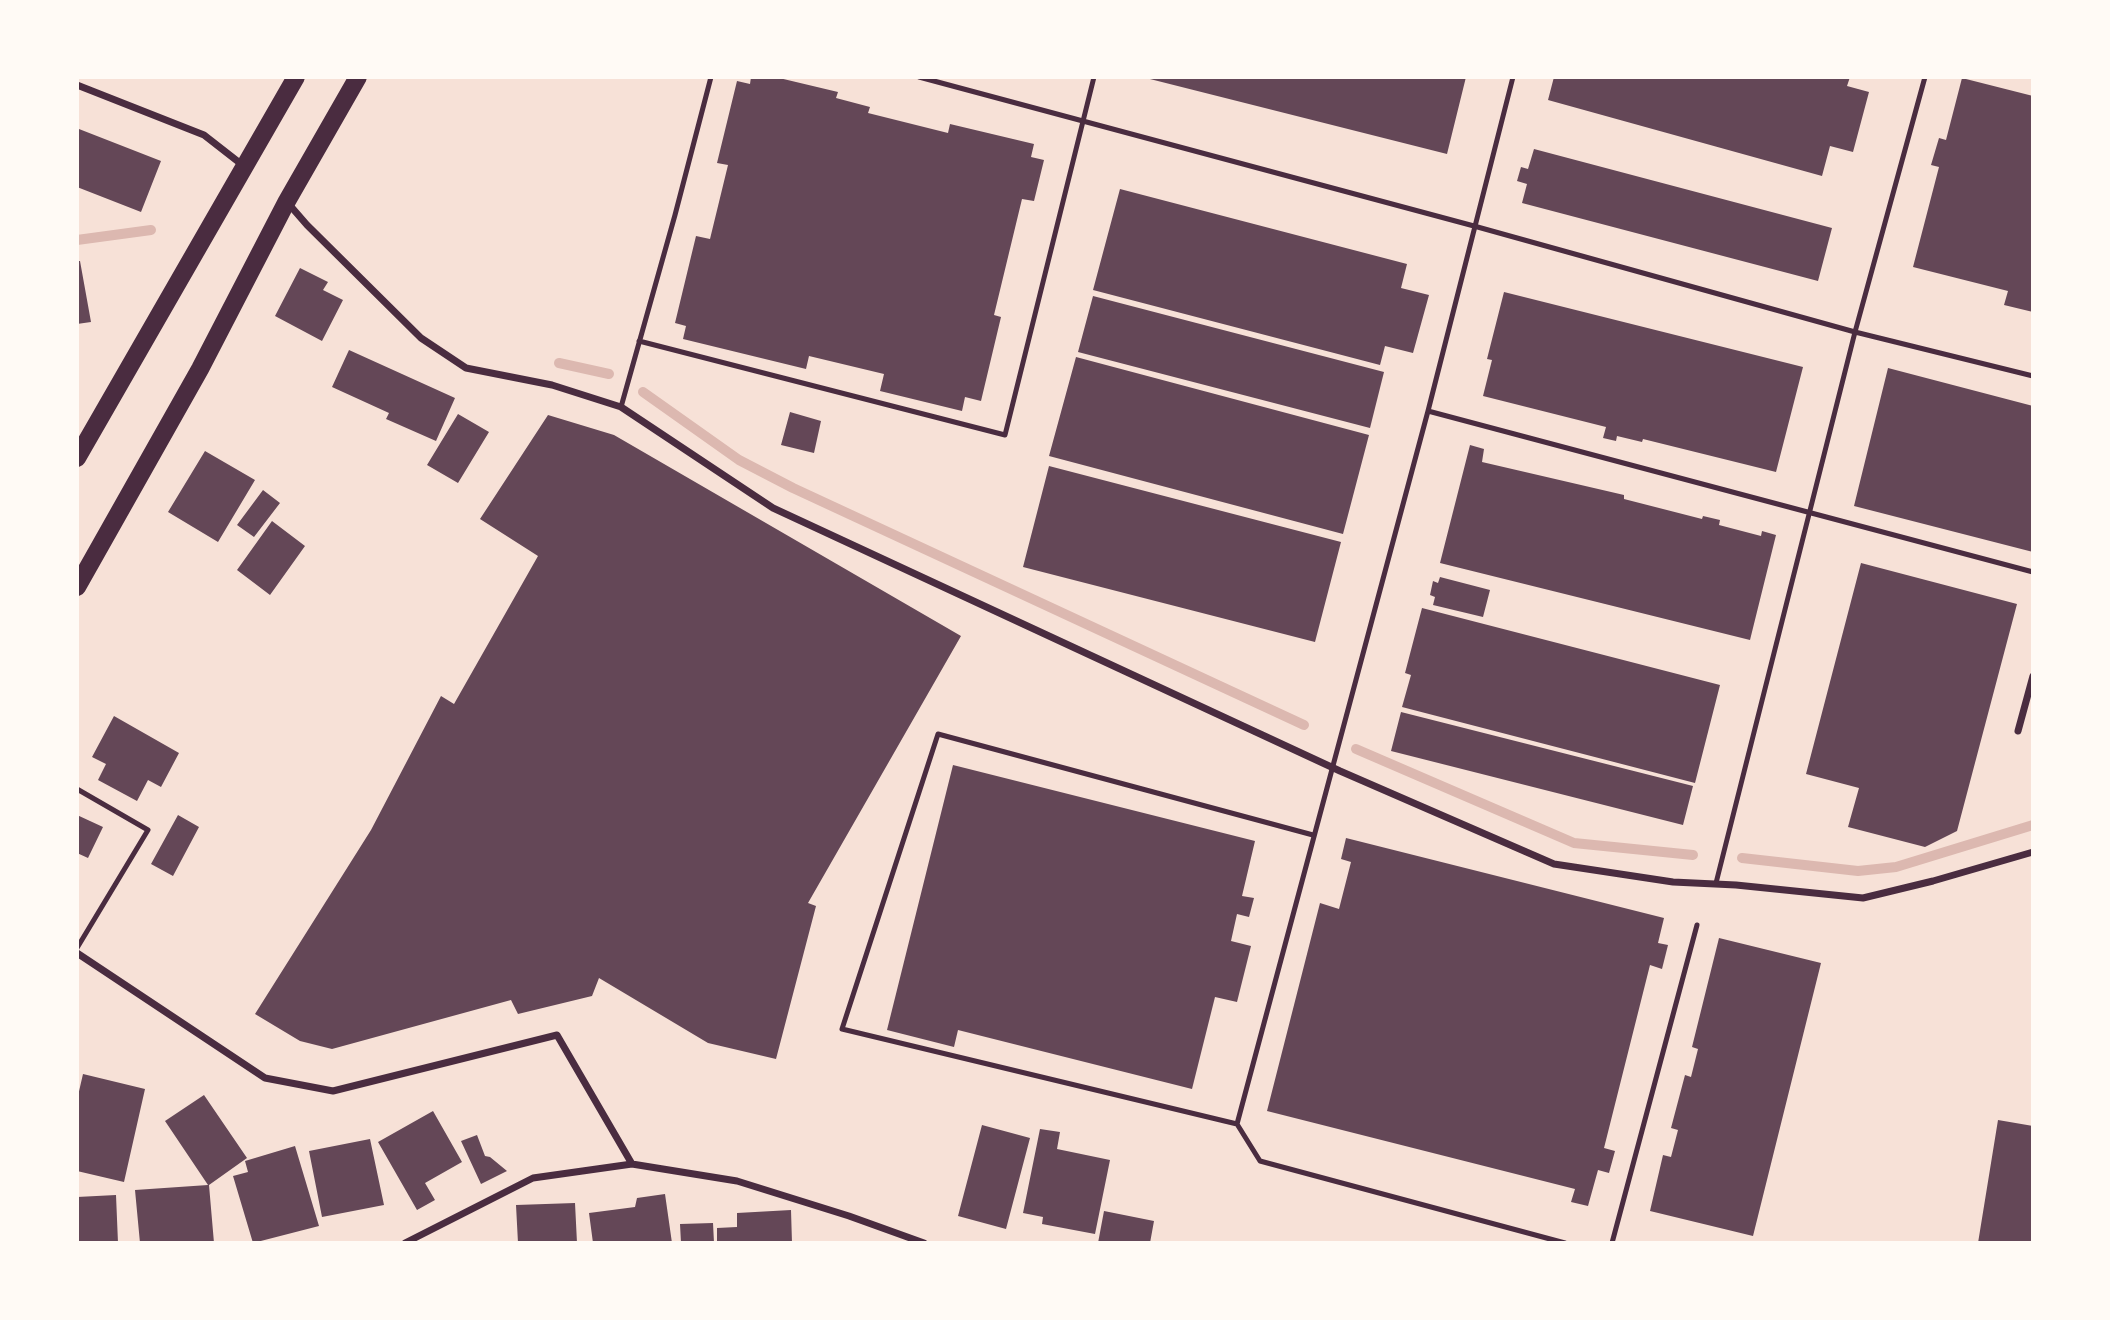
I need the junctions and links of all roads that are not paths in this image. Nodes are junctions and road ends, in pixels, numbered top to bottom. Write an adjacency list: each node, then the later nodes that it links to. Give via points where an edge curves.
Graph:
1 (296, 77): 10 (main road)
2 (358, 77): 11 (main road)
3 (711, 77): 14 (lane)
4 (919, 77): 9 (lane)
5 (1094, 77): 9 (lane)
6 (1513, 77): 12 (lane)
7 (1925, 77): 13 (lane)
8 (77, 85): 10 (street, via 204,135)
9 (1082, 121): 12 (lane); 14 (lane, via 1005,435)
10 (245, 168): 18 (main road)
11 (287, 201): 16 (street, via 421,338 466,368 552,385); 21 (main road, via 200,369)
12 (1474, 226): 13 (lane); 17 (lane)
13 (1855, 332): 15 (lane); 19 (lane)
14 (639, 341): 16 (lane)
15 (2033, 376)
16 (621, 407): 24 (street, via 773,508)
17 (1428, 411): 19 (lane); 24 (lane)
18 (77, 458)
19 (1809, 513): 20 (lane); 28 (lane)
20 (2033, 572)
21 (77, 587)
22 (2033, 676): 23 (street)
23 (2018, 731)
24 (1331, 767): 26 (lane); 28 (street, via 1554,864)
25 (77, 789): 30 (lane, via 148,830)
26 (1313, 835): 31 (lane); 31 (lane, via 938,734 842,1029)
27 (2033, 852): 28 (street, via 1863,898)
28 (1716, 884)
29 (1697, 925): 36 (lane)
30 (77, 951): 32 (street, via 265,1078 333,1091 557,1035)
31 (1237, 1124): 35 (lane, via 1260,1161)
32 (632, 1164): 33 (street, via 533,1178); 34 (street, via 737,1181)
33 (405, 1243)
34 (924, 1243)
35 (1565, 1243)
36 (1612, 1243)

